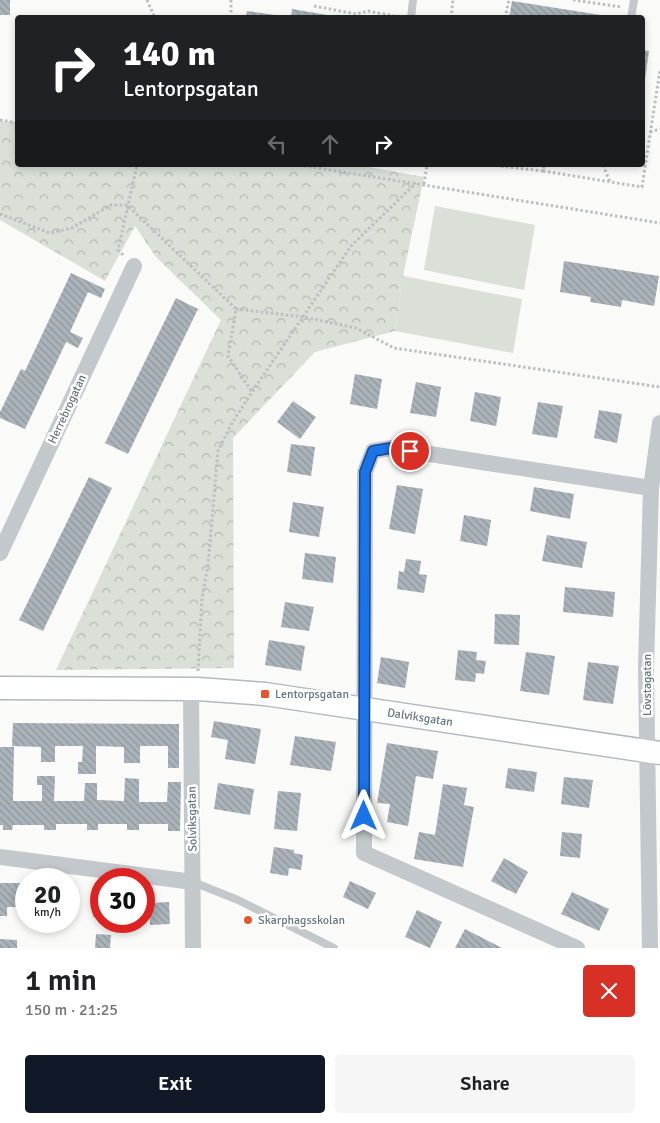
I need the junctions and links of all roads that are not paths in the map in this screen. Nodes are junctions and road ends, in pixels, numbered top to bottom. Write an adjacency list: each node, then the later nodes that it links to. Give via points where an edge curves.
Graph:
1 (413, 0): 3 (lane)
2 (634, 0): 4 (lane)
3 (411, 15)
4 (631, 15)
5 (134, 266): 8 (street, Herrebrogatan)
6 (660, 423): 7 (street, Lövstagatan)
7 (651, 488): 11 (street, via 391,448 373,451 365,472); 12 (street, Lövstagatan, via 646,667)
8 (0, 552)
9 (0, 688): 10 (street, Dalviksgatan)
10 (194, 689): 11 (street, Dalviksgatan, via 265,694); 14 (street, Solviksgatan)
11 (364, 708): 12 (street, Dalviksgatan); 17 (street, via 364,853)
12 (654, 752): 18 (street, Lövstagatan)
13 (0, 857): 14 (street)
14 (193, 882): 15 (street, Solviksgatan); 16 (lane, via 238,900)
15 (193, 948)
16 (334, 948)
17 (577, 948)
18 (650, 948)

